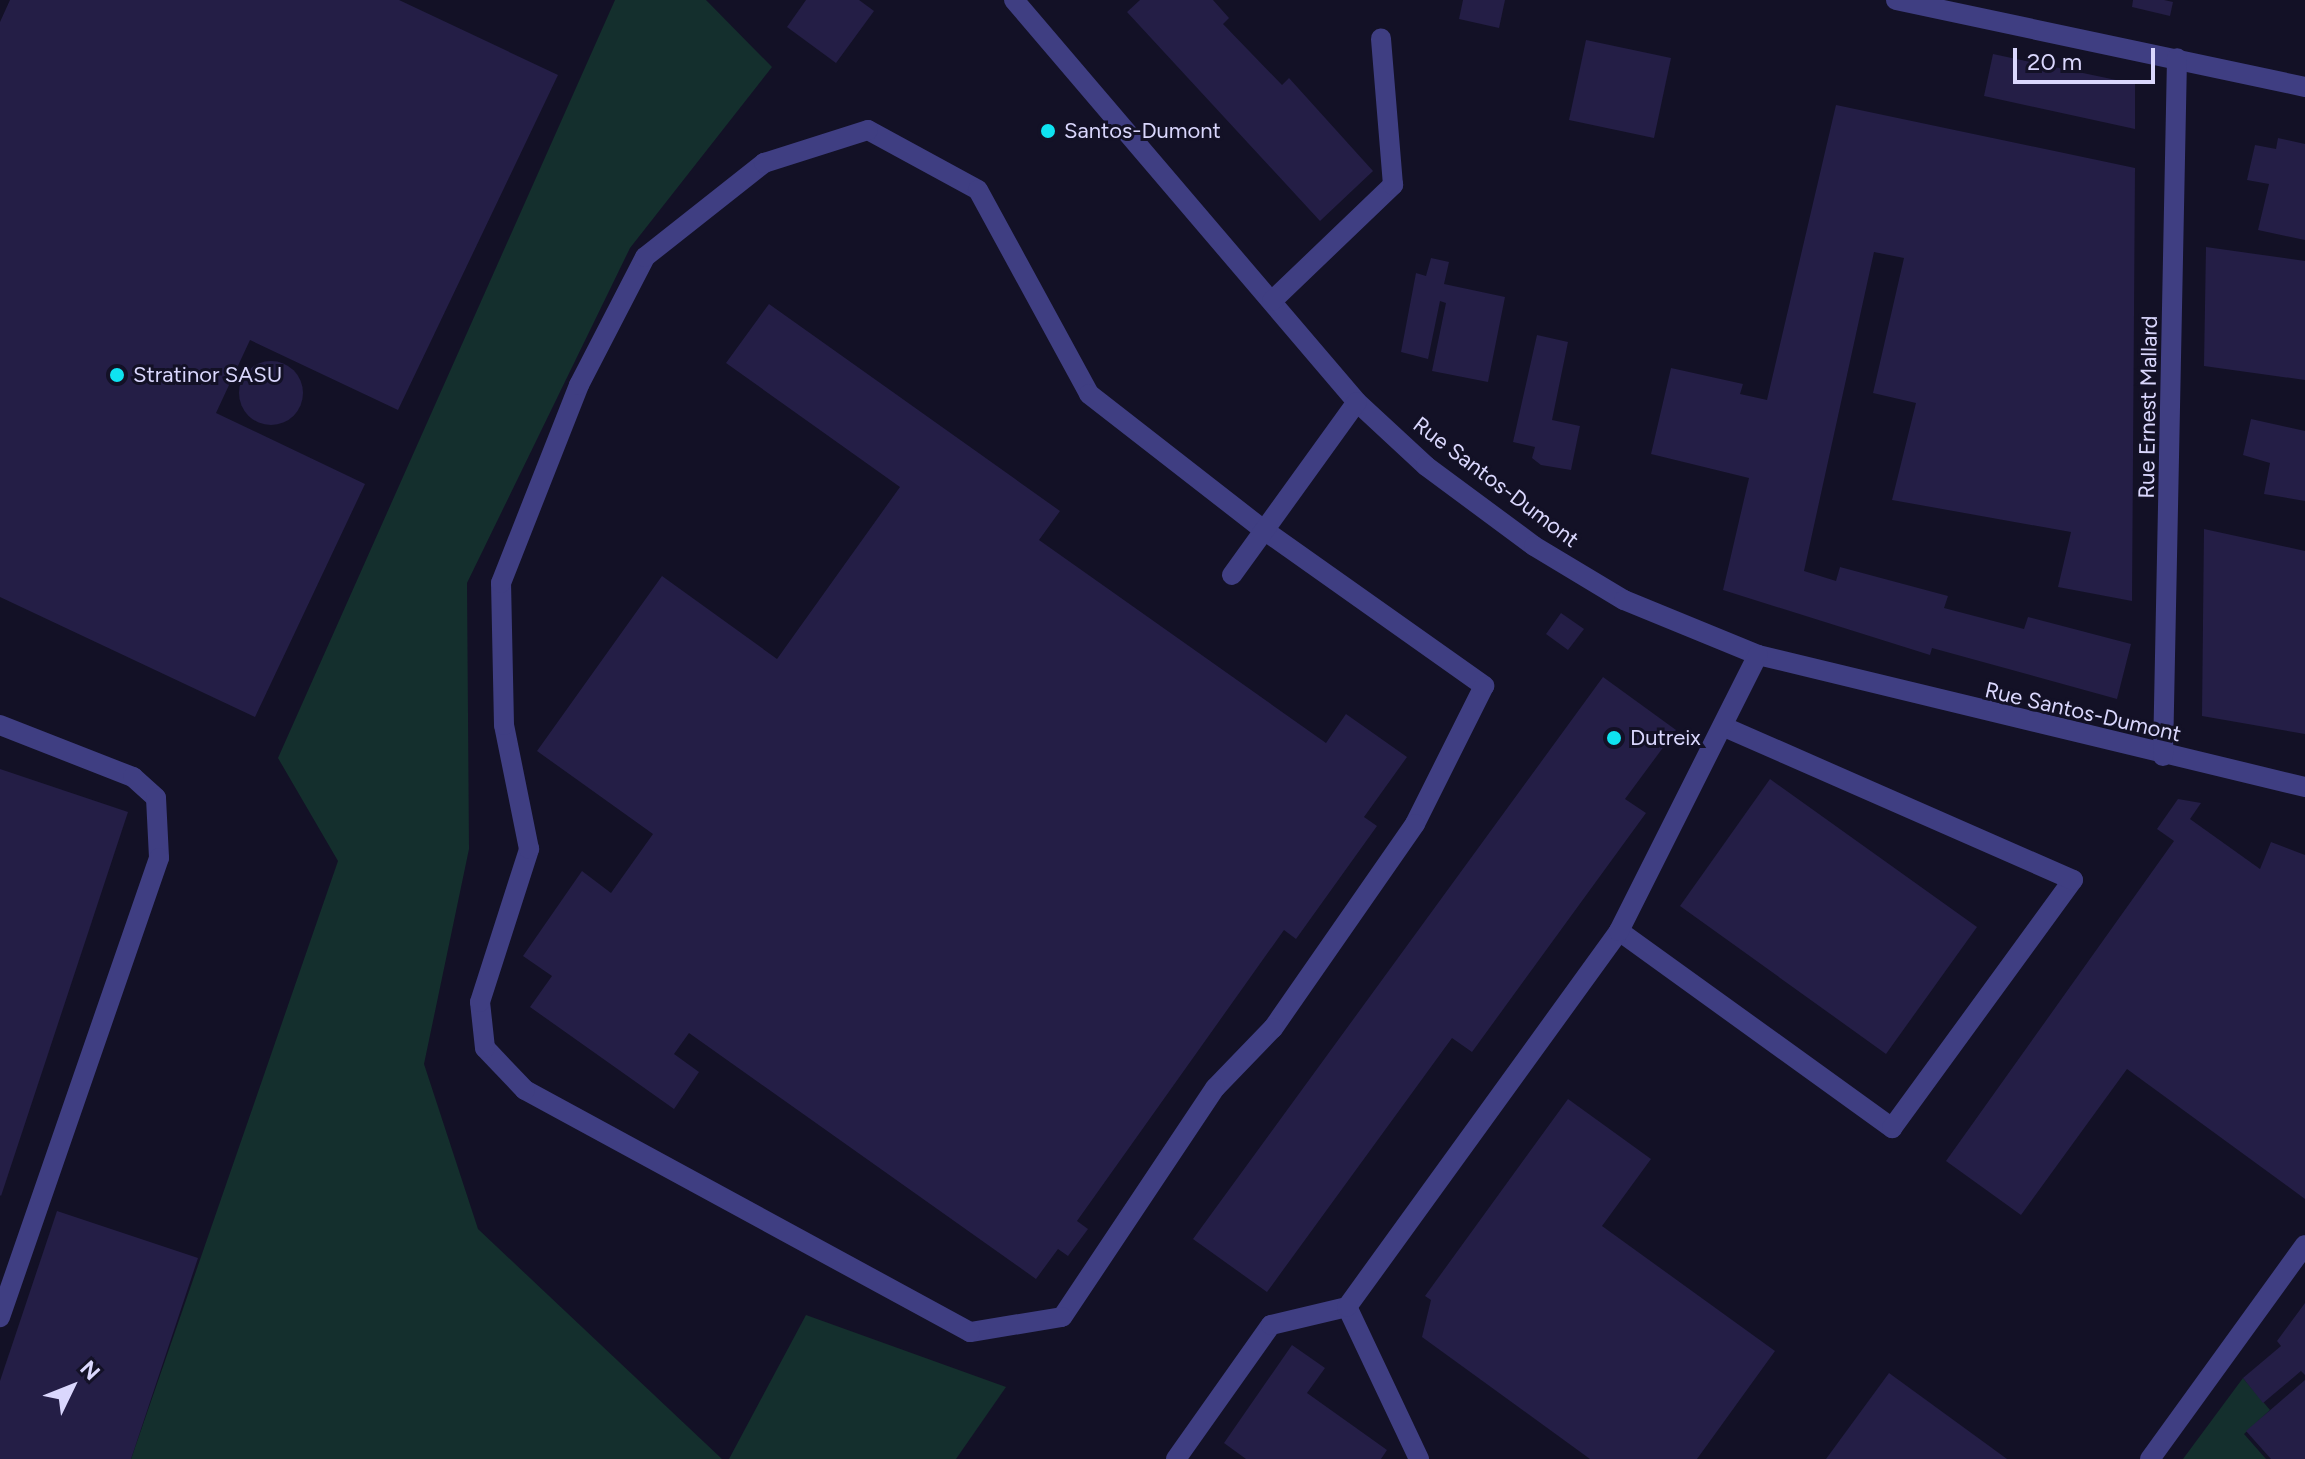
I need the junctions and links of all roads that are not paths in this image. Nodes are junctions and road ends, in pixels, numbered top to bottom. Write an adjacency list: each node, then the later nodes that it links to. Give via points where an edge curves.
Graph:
1 (1014, 0): 6 (street, Rue Santos-Dumont)
2 (1896, 0): 4 (street)
3 (1381, 38): 6 (street, via 1393,185)
4 (2177, 58): 5 (street); 13 (street, Rue Ernest Mallard)
5 (2305, 87)
6 (1272, 301): 7 (street, Rue Santos-Dumont)
7 (1357, 402): 8 (street); 10 (street, Rue Santos-Dumont, via 1426,466 1534,546 1624,600)
8 (1264, 530): 8 (street, via 1484,686 1415,824 1273,1028 1215,1088 1062,1317 970,1332 525,1090 485,1048 480,1002 529,849 504,725 501,583 579,385 645,257 764,163 868,130 978,190 1089,394); 9 (street)
9 (1232, 575)
10 (1758, 655): 12 (street); 13 (street, Rue Santos-Dumont)
11 (0, 725): 18 (street, via 133,777 156,798 159,858)
12 (1727, 728): 15 (street); 15 (street, via 2073,880 1892,1128)
13 (2163, 756): 14 (street, Rue Santos-Dumont)
14 (2305, 787)
15 (1619, 931): 17 (street)
16 (2305, 1245): 21 (street)
17 (1347, 1307): 19 (street, via 1271,1325); 20 (street)
18 (0, 1317)
19 (1176, 1459)
20 (1419, 1459)
21 (2150, 1459)

